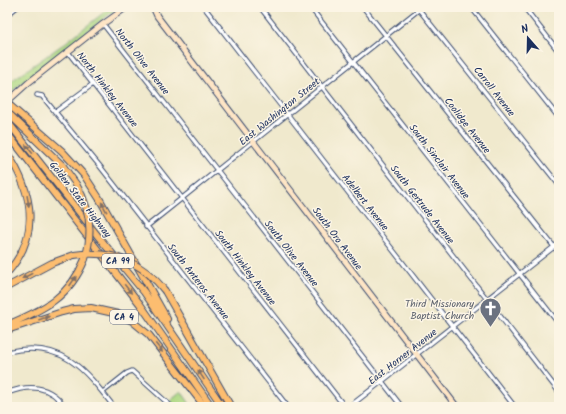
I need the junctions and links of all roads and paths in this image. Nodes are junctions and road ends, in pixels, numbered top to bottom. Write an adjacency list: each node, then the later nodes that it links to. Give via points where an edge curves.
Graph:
1 (17, 7): 11 (street)
2 (127, 7): 12 (street)
3 (153, 7): 29 (street, South Oro Avenue, via 156,16)
4 (204, 7): 24 (street, Adelbert Avenue)
5 (260, 7): 18 (street, South Gertrude Avenue)
6 (310, 7): 16 (street, South Sinclair Avenue)
7 (363, 7): 13 (street, Coolidge Avenue)
8 (471, 7): 25 (street)
9 (524, 7): 15 (street)
10 (420, 8): 13 (street, East Washington Street); 32 (street, Carroll Avenue)
11 (7, 15)
12 (103, 24): 14 (street); 21 (street, North Olive Avenue)
13 (386, 36): 16 (street, East Washington Street); 36 (street, Coolidge Avenue)
14 (68, 52): 17 (street, North Hinkley Avenue); 20 (street, via 12,96)
15 (559, 52)
16 (354, 62): 18 (street, East Washington Street); 39 (street, South Sinclair Avenue)
17 (93, 84): 23 (street); 28 (street, North Hinkley Avenue)
18 (322, 87): 24 (street, East Washington Street); 41 (street, South Gertrude Avenue)
19 (37, 95): 23 (street, South Anteros Avenue, via 42,96)
20 (7, 103): 45 (highway, one-way to 20, via 169,323 92,186 62,150)
21 (170, 108): 31 (street, South Olive Avenue)
22 (7, 112): 43 (highway, one-way to 22, bridge, via 49,306 67,290 85,259 89,240 89,220 85,201 76,184 63,166)
23 (55, 112): 34 (street, South Anteros Avenue)
24 (288, 114): 29 (street, East Washington Street); 44 (street, Adelbert Avenue)
25 (559, 118)
26 (7, 121): 45 (highway, Golden State Highway / CA 99, one-way to 26, via 144,292)
27 (7, 133): 57 (highway, Golden State Highway / CA 99, one-way to 57, via 140,304)
28 (135, 136): 33 (street, South Hinkley Avenue)
29 (254, 142): 31 (street, East Washington Street); 48 (street, South Oro Avenue)
30 (7, 153): 38 (highway, one-way to 38, via 23,182 30,215 23,247)
31 (218, 170): 33 (street, East Washington Street); 49 (street, South Olive Avenue)
32 (559, 185)
33 (182, 199): 34 (street, East Washington Street); 61 (street, South Hinkley Avenue)
34 (146, 227): 60 (street, South Anteros Avenue)
35 (559, 243): 36 (street, East Horner Avenue)
36 (554, 247): 37 (street, Coolidge Avenue); 39 (street, East Horner Avenue)
37 (559, 253)
38 (7, 273)
39 (519, 274): 41 (street, East Horner Avenue); 42 (street, South Sinclair Avenue)
40 (7, 287): 59 (highway, one-way to 40, bridge, via 165,291 135,264 122,258 98,254 74,255 52,263)
41 (487, 299): 44 (street, East Horner Avenue); 51 (street, South Gertrude Avenue)
42 (559, 324)
43 (7, 325)
44 (452, 326): 48 (street, East Horner Avenue); 65 (street, Adelbert Avenue)
45 (169, 328): 58 (highway, Golden State Highway / CA 99, one-way to 45)
46 (7, 330): 56 (highway, CA 4, one-way to 56, via 74,309 96,309 118,314 132,321 149,335)
47 (7, 352): 50 (street, via 31,349 49,351 62,356 84,370)
48 (416, 355): 49 (street, East Horner Avenue); 64 (street, South Oro Avenue)
49 (382, 381): 62 (street, East Horner Avenue); 63 (street, South Olive Avenue)
50 (103, 392): 54 (street); 55 (street, via 132,371)
51 (559, 392)
52 (7, 393): 53 (street, via 23,388 39,388 52,394)
53 (65, 407)
54 (114, 407)
55 (172, 407)
56 (205, 407)
57 (212, 407)
58 (222, 407)
59 (231, 407)
60 (288, 407)
61 (345, 407)
62 (349, 407)
63 (402, 407)
64 (457, 407)
65 (515, 407)

